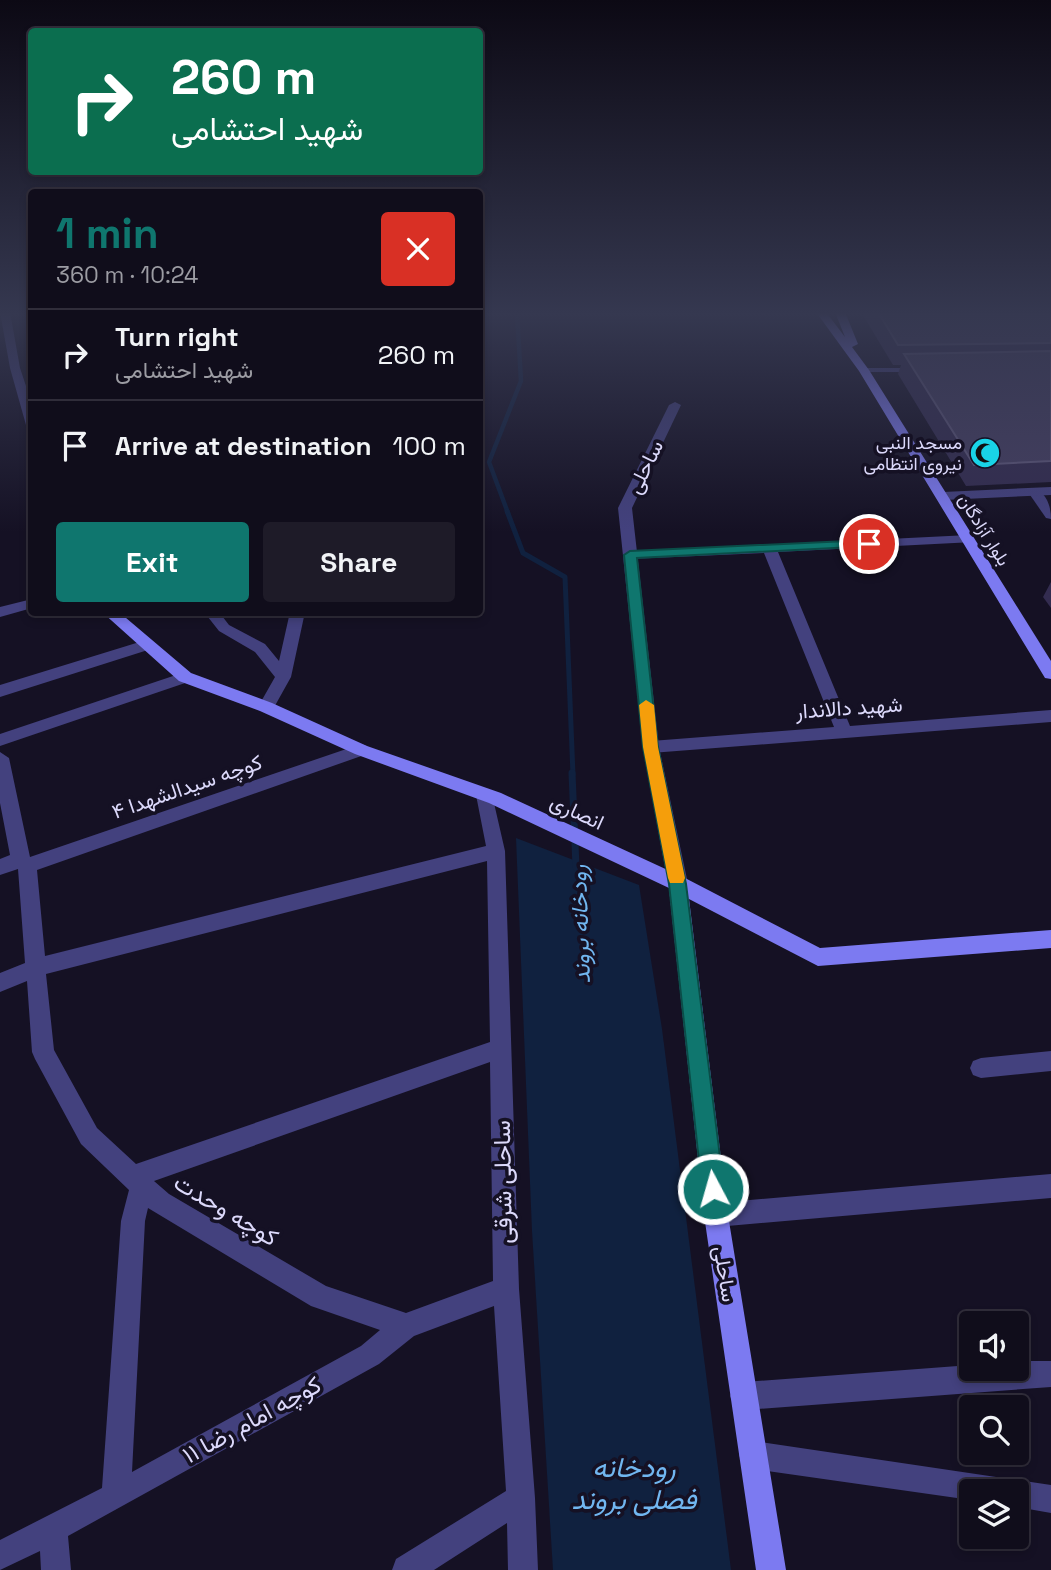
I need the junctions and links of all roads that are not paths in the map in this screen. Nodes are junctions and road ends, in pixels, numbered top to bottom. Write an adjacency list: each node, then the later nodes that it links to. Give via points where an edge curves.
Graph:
1 (20, 385): 4 (street)
2 (874, 385): 7 (main road, بلوار آزادگان)
3 (675, 405): 11 (street, ساحلی, via 625,508)
4 (28, 412)
5 (1051, 491): 6 (street)
6 (1034, 492): 7 (street); 8 (street)
7 (943, 496): 9 (main road, بلوار آزادگان)
8 (1051, 514)
9 (969, 539): 10 (street); 18 (main road, بلوار آزادگان)
10 (769, 548): 11 (street); 24 (street)
11 (630, 555): 26 (street, ساحلی)
12 (28, 604): 13 (street)
13 (0, 612)
14 (113, 616): 17 (main road, انصاری)
15 (214, 616): 20 (street, via 224,628 260,648)
16 (297, 616): 20 (street)
17 (146, 645): 19 (main road, انصاری); 21 (street)
18 (1051, 674)
19 (186, 677): 22 (main road, انصاری); 25 (street)
20 (283, 677): 22 (street)
21 (0, 691)
22 (266, 707): 27 (main road, انصاری)
23 (1051, 716): 24 (street, شهید دالاندار)
24 (844, 731): 26 (street, شهید دالاندار)
25 (0, 740)
26 (651, 747): 32 (street, ساحلی)
27 (361, 750): 29 (main road, انصاری); 31 (street, کوچه سیدالشهدا ۴)
28 (0, 758): 31 (street, کوچه وحدت)
29 (490, 796): 30 (street, ساحلی شرقی); 32 (main road, انصاری)
30 (496, 851): 34 (street); 36 (street, ساحلی شرقی)
31 (16, 864): 34 (street, کوچه وحدت)
32 (678, 884): 33 (main road, انصاری, via 818,957); 41 (main road, ساحلی)
33 (1051, 939)
34 (37, 967): 35 (street); 39 (street, کوچه وحدت, via 43,1052 89,1136)
35 (0, 983)
36 (501, 1048): 39 (street); 42 (street, ساحلی شرقی)
37 (1051, 1062): 38 (street)
38 (981, 1068)
39 (137, 1181): 43 (street, کوچه وحدت, via 160,1203 320,1297); 49 (street)
40 (1051, 1186): 41 (street)
41 (716, 1215): 45 (main road, ساحلی)
42 (506, 1289): 43 (street, کوچه امام رضا ۱۱); 50 (street, ساحلی شرقی)
43 (406, 1326): 49 (street, کوچه امام رضا ۱۱, via 370,1355)
44 (1051, 1374): 45 (street)
45 (744, 1396): 46 (main road, ساحلی)
46 (753, 1455): 47 (street); 57 (main road, ساحلی)
47 (959, 1484)
48 (1029, 1495): 51 (street)
49 (116, 1496): 52 (street, کوچه امام رضا ۱۱)
50 (521, 1498): 55 (street); 56 (street, ساحلی شرقی)
51 (1051, 1499)
52 (53, 1528): 53 (street, کوچه امام رضا ۱۱); 54 (street)
53 (0, 1556)
54 (56, 1570)
55 (407, 1570)
56 (523, 1570)
57 (771, 1570)

